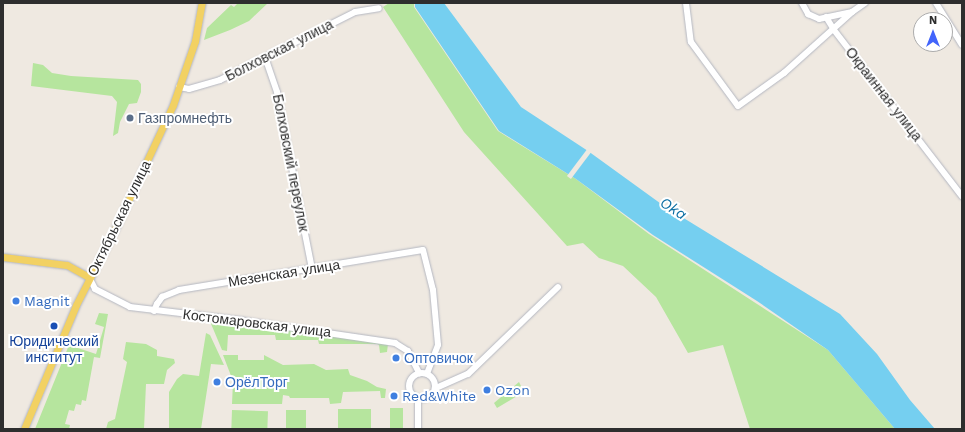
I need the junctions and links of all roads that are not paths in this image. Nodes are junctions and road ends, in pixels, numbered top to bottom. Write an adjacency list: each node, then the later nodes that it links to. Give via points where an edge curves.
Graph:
1 (202, 3): 12 (main road, Октябрьская улица, via 195,41)
2 (686, 3): 9 (street, via 692,42 738,106 784,73)
3 (802, 3): 8 (street, via 808,14 813,17)
4 (865, 3): 7 (street)
5 (936, 3): 10 (street)
6 (379, 8): 11 (street, Болховская улица, via 355,12)
7 (852, 12): 8 (street); 9 (street)
8 (826, 17): 9 (street, Окраинная улица)
9 (834, 30): 13 (street, Окраинная улица)
10 (962, 44)
11 (265, 58): 12 (street, Болховская улица, via 220,80 189,89); 15 (street, Болховский переулок, via 277,92)
12 (179, 87): 16 (main road, Октябрьская улица, via 135,187)
13 (962, 196)
14 (3, 257): 16 (main road, via 67,265)
15 (312, 269): 18 (street, Мезенская улица, via 180,290 162,297); 20 (street, Мезенская улица, via 423,250 433,290 438,345)
16 (89, 277): 18 (street, Костомаровская улица, via 95,289 104,294 130,307); 23 (main road, Октябрьская улица)
17 (558, 287): 21 (street, via 468,374)
18 (154, 311): 19 (street, Костомаровская улица, via 387,340 408,351)
19 (419, 373): 20 (street); 22 (street, via 409,384 411,393)
20 (427, 374): 21 (street, via 434,379)
21 (436, 388): 22 (street, via 430,397)
22 (418, 399): 24 (street)
23 (24, 429)
24 (418, 429)

